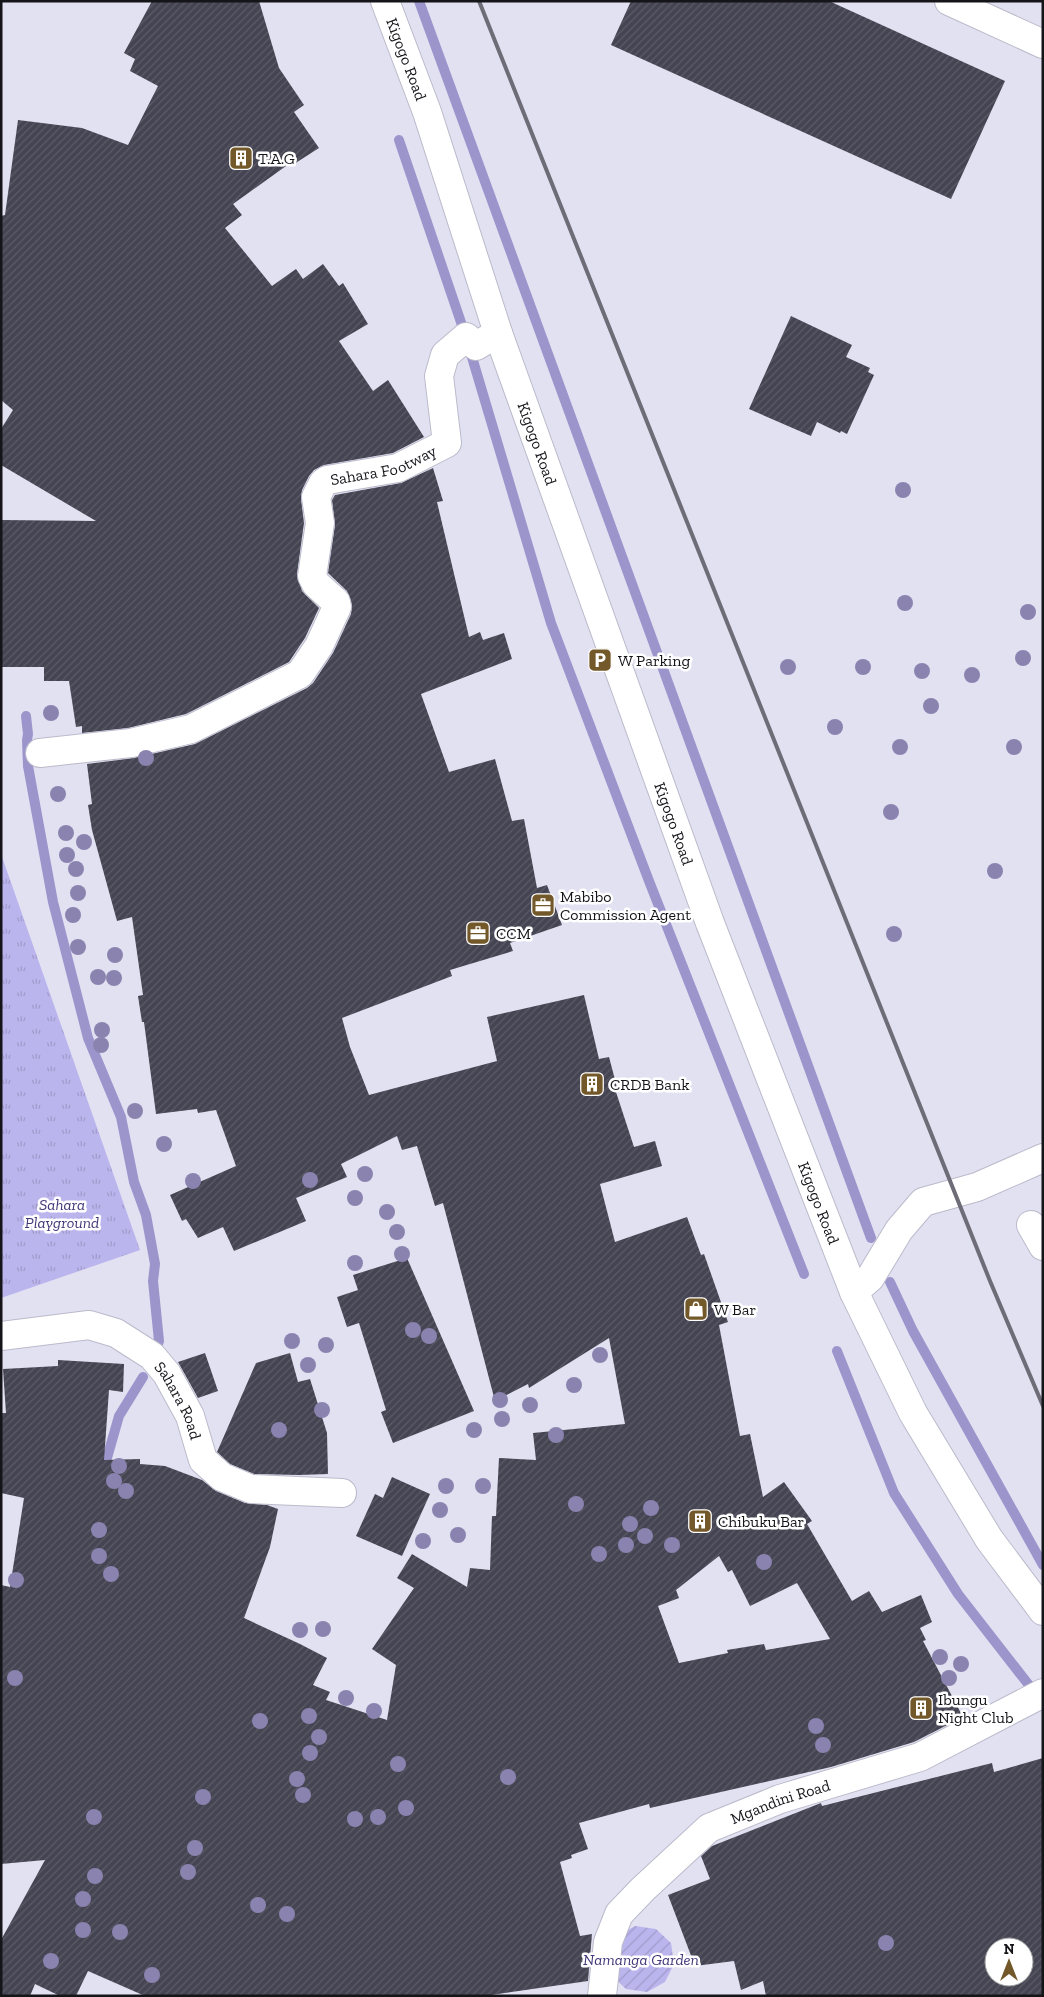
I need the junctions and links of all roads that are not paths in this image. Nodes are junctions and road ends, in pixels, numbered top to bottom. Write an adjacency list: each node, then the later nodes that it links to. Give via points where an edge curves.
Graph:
1 (385, 1): 4 (street, Kigogo Road, via 427,112)
2 (949, 1): 3 (street)
3 (1043, 44)
4 (498, 334): 5 (street, Sahara Footway, via 476,346 466,338 445,355 439,376 447,443 398,468 323,483 316,497 320,523 312,576 337,607 319,646 300,674 191,729 131,743); 7 (street, Kigogo Road, via 710,923)
5 (40, 753)
6 (1043, 1158): 7 (street, via 977,1187 923,1202 899,1230 870,1278)
7 (854, 1292): 10 (street, Kigogo Road, via 913,1413 989,1539)
8 (1, 1336): 9 (street, Sahara Road, via 89,1325 116,1333 152,1356 167,1374 190,1416 203,1460 222,1477 251,1489)
9 (342, 1493)
10 (1043, 1610)
11 (1043, 1693): 12 (street, Mgandini Road, via 920,1757 780,1798 709,1828 619,1914 608,1942)
12 (602, 1996)

